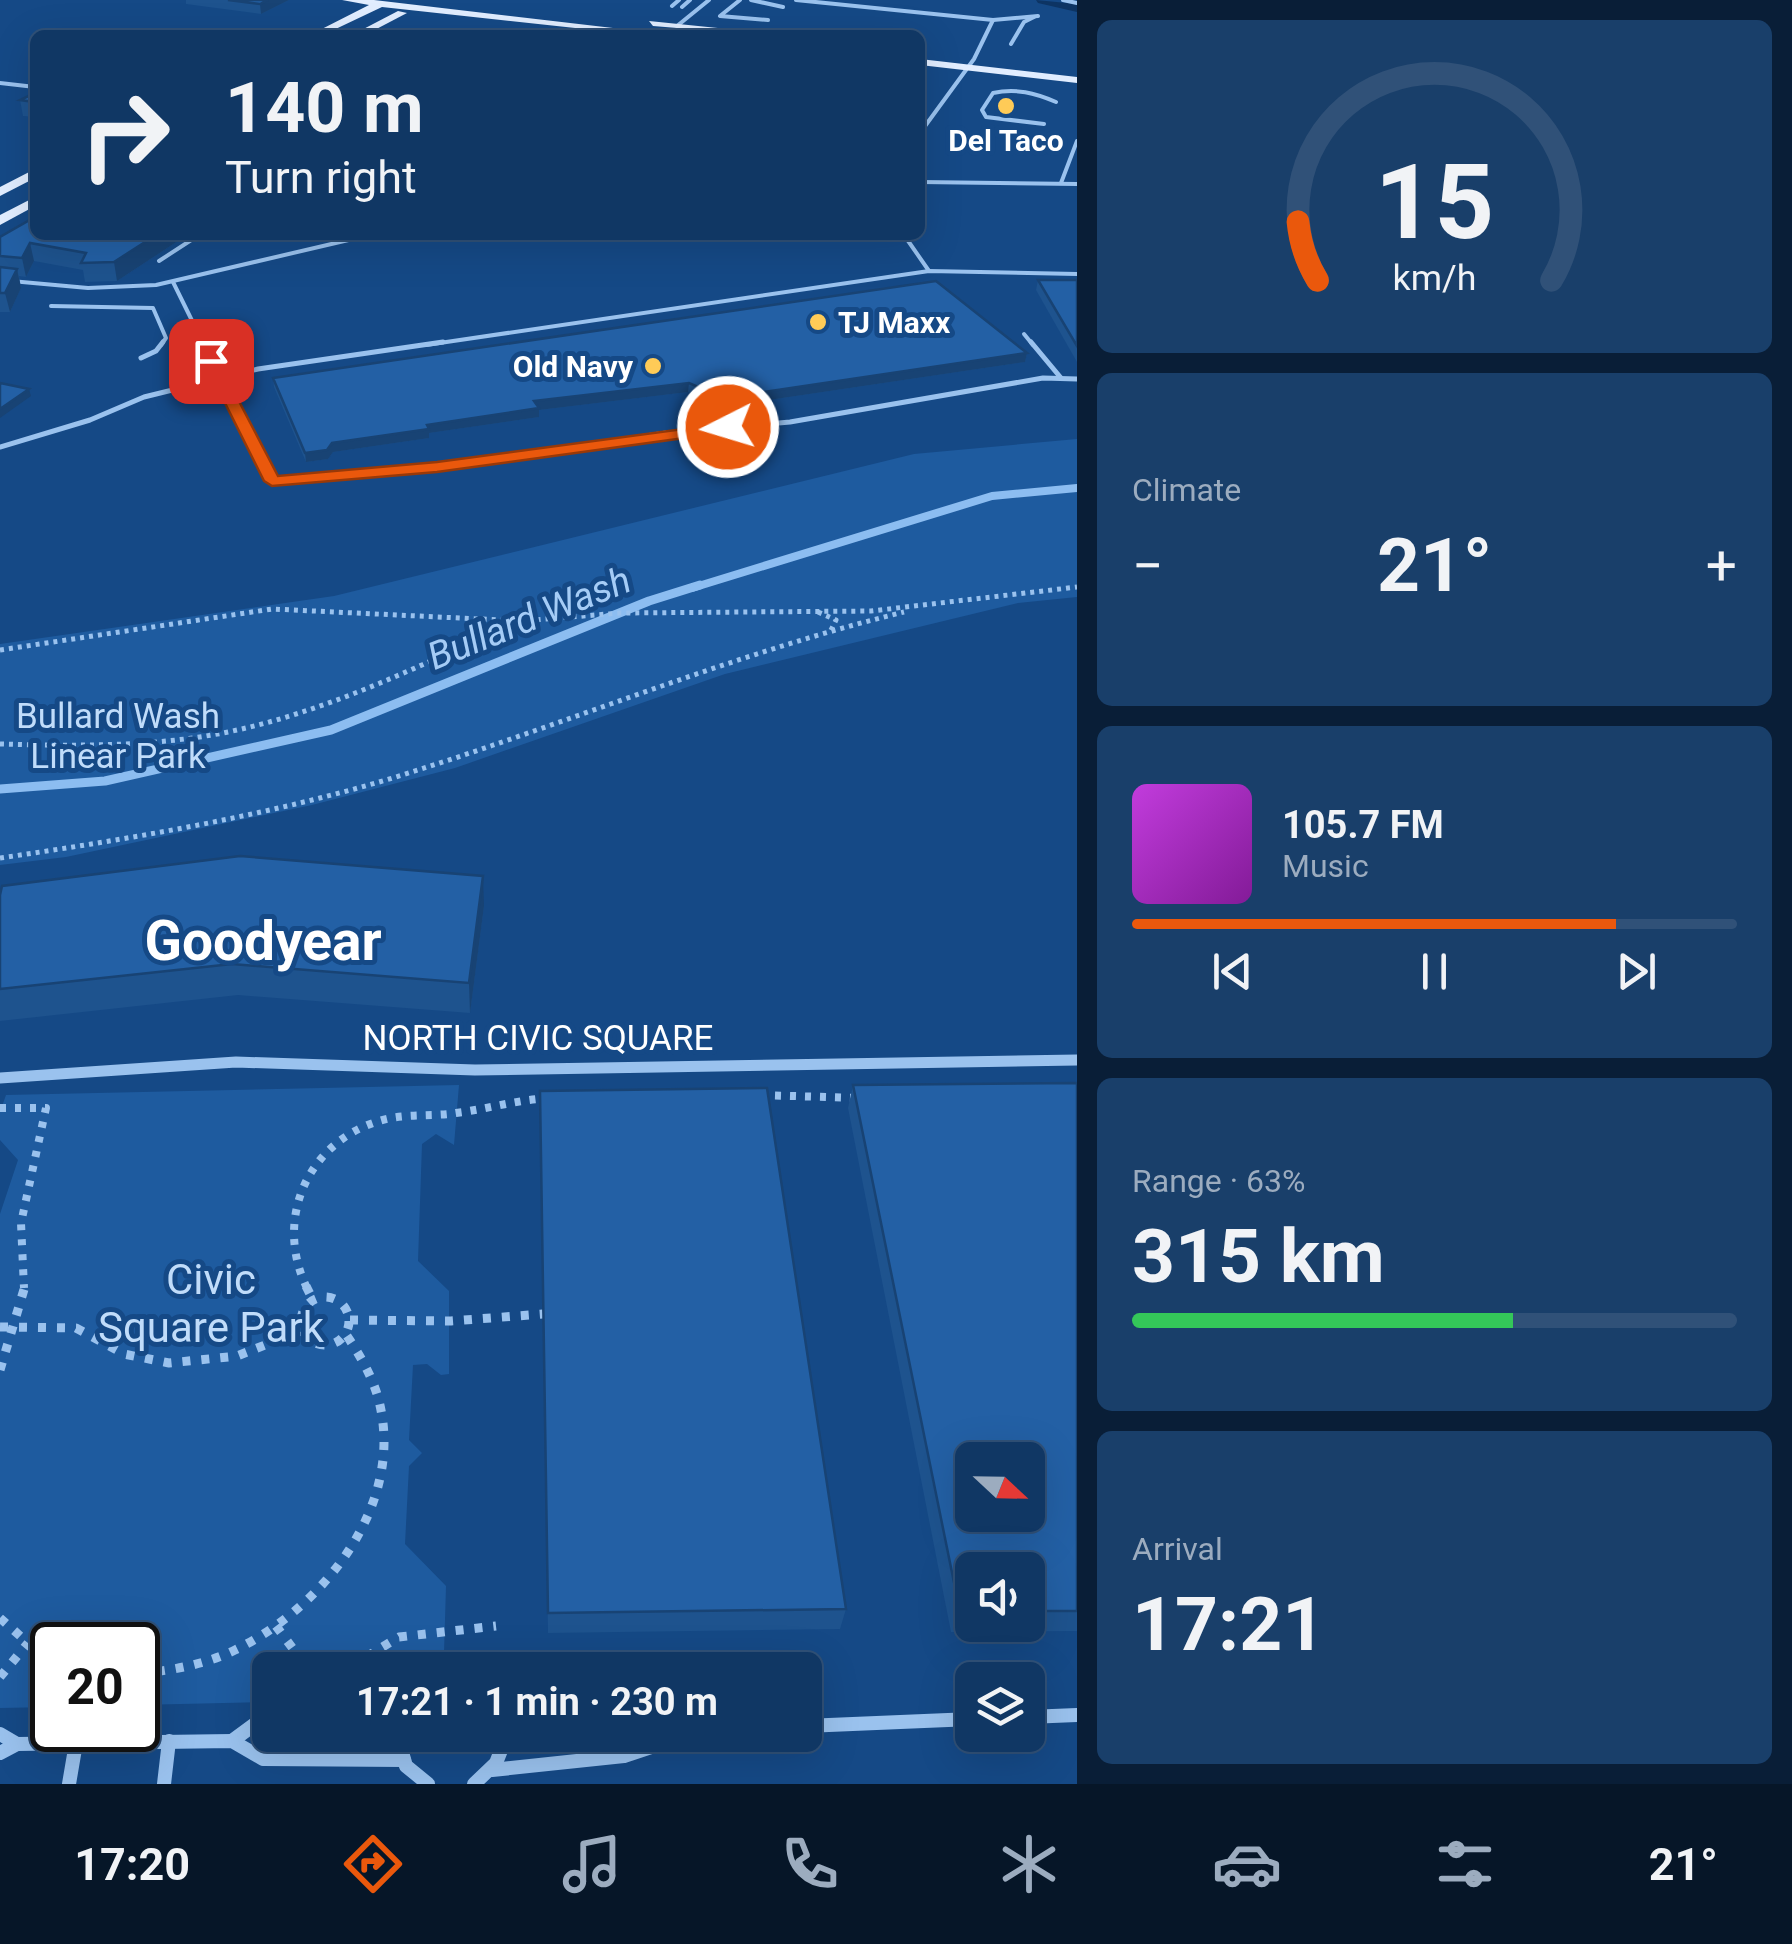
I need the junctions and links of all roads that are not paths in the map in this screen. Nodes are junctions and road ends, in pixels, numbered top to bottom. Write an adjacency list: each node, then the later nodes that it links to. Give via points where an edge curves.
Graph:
1 (346, 0): 11 (main road)
2 (428, 0): 16 (main road)
3 (446, 0): 21 (main road)
4 (680, 0): 13 (lane)
5 (690, 0): 14 (lane)
6 (708, 0): 21 (lane)
7 (740, 0): 17 (lane, via 720,16)
8 (752, 0): 15 (lane)
9 (796, 0): 18 (lane)
10 (1062, 0): 12 (lane)
11 (385, 2): 16 (main road); 19 (main road)
12 (1077, 3)
13 (672, 6)
14 (682, 7)
15 (783, 7)
16 (413, 8): 20 (main road); 21 (main road)
17 (768, 20)
18 (993, 20): 22 (lane, via 1038,16 1024,22); 25 (lane)
19 (326, 30)
20 (367, 30)
21 (672, 30)
22 (1010, 44)
23 (925, 54): 25 (main road)
24 (925, 62): 25 (main road)
25 (970, 63): 26 (main road); 27 (main road); 32 (lane)
26 (1077, 70)
27 (1077, 80)
28 (0, 83): 29 (lane)
29 (30, 86)
30 (1056, 102): 33 (lane, via 1004,90 993,93 982,110 986,117)
31 (925, 120): 32 (lane)
32 (929, 120): 34 (lane)
33 (1044, 124)
34 (925, 126)
35 (1077, 141): 38 (lane)
36 (30, 176): 40 (main road)
37 (925, 182): 38 (lane)
38 (1061, 183): 39 (lane)
39 (1077, 184)
40 (0, 192)
41 (30, 205): 42 (main road)
42 (0, 220)
43 (191, 240): 46 (lane)
44 (344, 240): 50 (lane)
45 (907, 240): 47 (lane)
46 (159, 261)
47 (929, 271): 48 (lane); 54 (lane)
48 (1077, 274)
49 (0, 280): 50 (lane, via 75,288)
50 (173, 282): 54 (lane)
51 (51, 306): 53 (lane, via 153,308 166,338)
52 (1024, 334): 55 (lane)
53 (140, 358)
54 (219, 377): 55 (lane, via 272,481 790,422); 57 (lane)
55 (1062, 378): 56 (lane)
56 (1077, 379)
57 (0, 447)
58 (1077, 1060): 59 (street, NORTH CIVIC SQUARE, via 475,1070 236,1062)
59 (0, 1078)
60 (1077, 1715): 61 (street)
61 (1045, 1716)
62 (955, 1720): 63 (street)
63 (822, 1725)
64 (252, 1726): 68 (street)
65 (0, 1734): 69 (street)
66 (160, 1741): 67 (street)
67 (169, 1741): 68 (street); 79 (street)
68 (232, 1741): 76 (street, via 263,1759)
69 (17, 1744): 70 (street); 75 (street)
70 (30, 1744)
71 (74, 1752): 78 (street)
72 (402, 1752): 76 (street)
73 (500, 1752): 77 (street)
74 (636, 1752): 77 (street)
75 (0, 1753)
76 (404, 1760): 80 (street)
77 (492, 1770): 81 (street)
78 (69, 1784)
79 (164, 1784)
80 (428, 1784)
81 (474, 1784)

